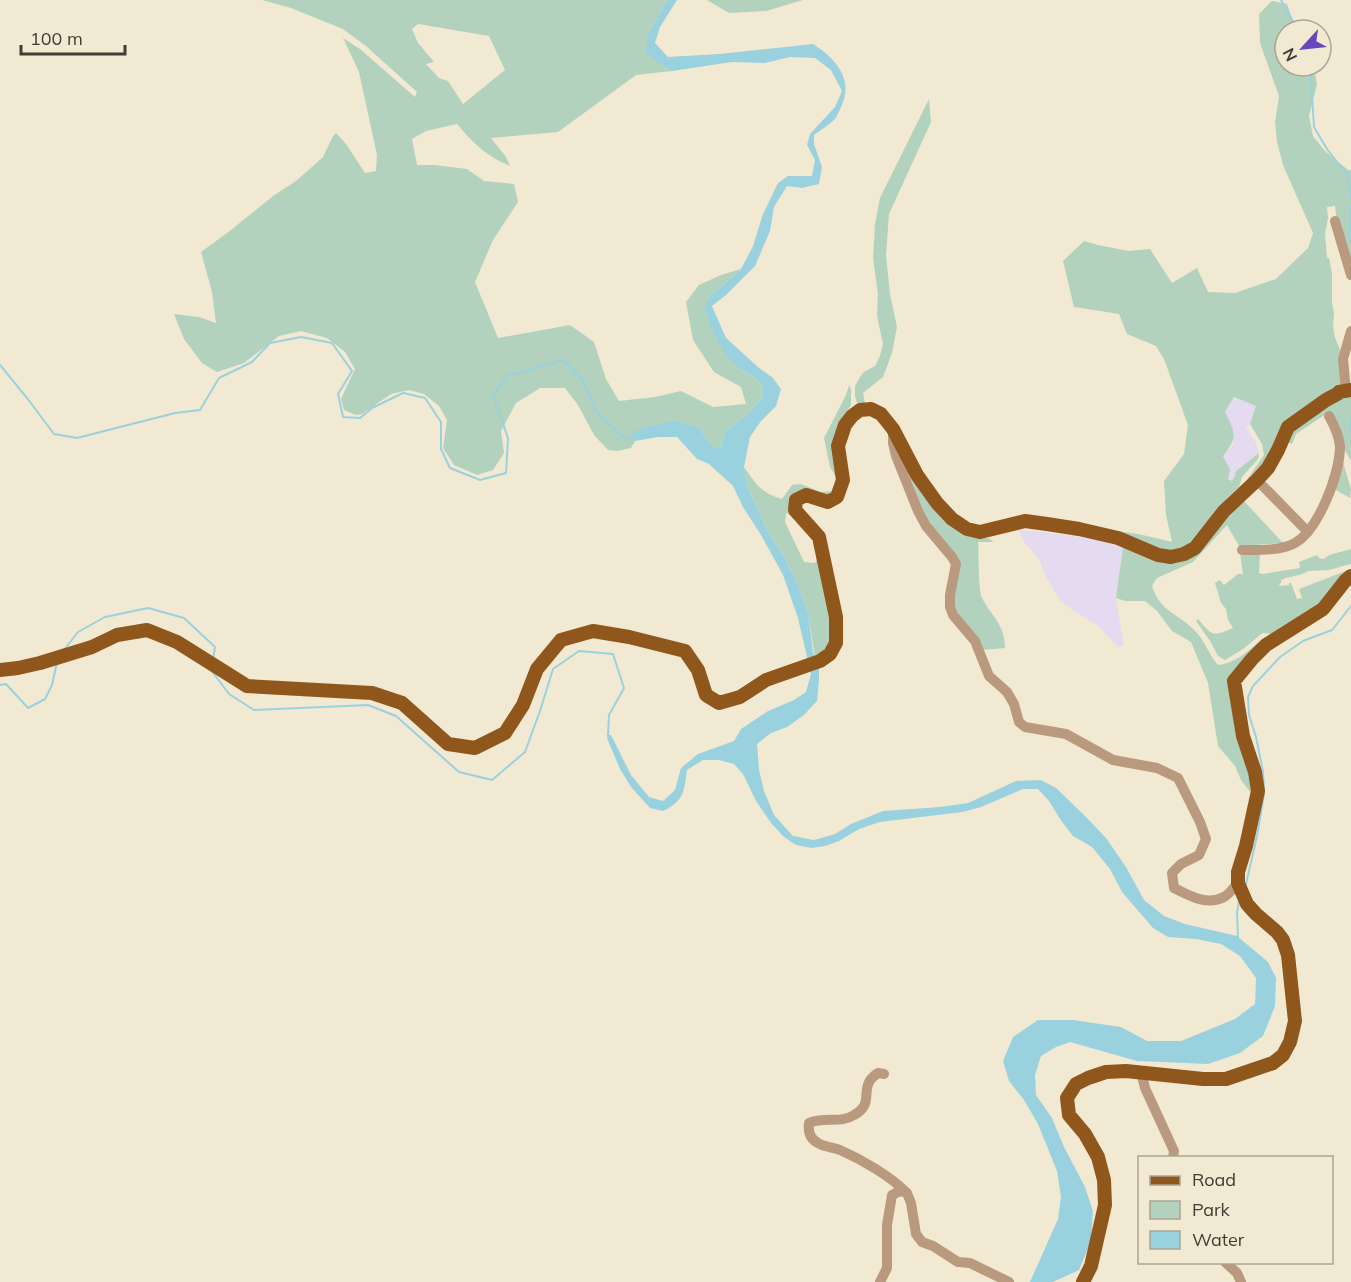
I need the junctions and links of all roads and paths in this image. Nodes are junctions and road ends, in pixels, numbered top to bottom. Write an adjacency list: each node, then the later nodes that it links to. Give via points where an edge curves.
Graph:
1 (1335, 221): 2 (street)
2 (1351, 275)
3 (1351, 331): 4 (street, via 1343,359)
4 (1346, 390): 7 (main road, via 1288,427 1268,468)
5 (1329, 416): 8 (street, via 1340,447 1336,470)
6 (893, 429): 7 (main road, via 937,503 952,519 980,532 1025,521 1118,538 1172,557 1195,548 1224,511); 11 (main road, via 881,414 871,409 860,410 845,425 838,446 843,480 837,497 828,502 806,495 796,500 795,510 819,537 836,617 836,643 830,654 719,703 706,695 698,670 685,651 593,630 561,640 537,669 523,705 505,733 475,747 448,744 402,703 372,693 247,686 177,642 147,630 117,635 92,647 18,669); 12 (street, via 896,456 918,511 956,564 950,595 953,615 975,641 989,676 1014,704 1019,722 1025,727 1066,734 1113,760 1157,768 1178,778 1206,840 1199,855 1172,873 1174,888 1210,901 1226,896)
7 (1257, 480): 8 (street)
8 (1308, 532): 9 (street, via 1282,547)
9 (1242, 550)
10 (1351, 576): 12 (main road, via 1323,609 1266,645 1234,681 1258,791)
11 (0, 670)
12 (1238, 883): 13 (main road, via 1247,904 1277,932 1288,955 1295,1021 1290,1042 1273,1063 1226,1079)
13 (1141, 1072): 15 (street); 20 (main road, via 1106,1072 1088,1078 1076,1084 1067,1098 1069,1115 1098,1157 1104,1180 1105,1205 1091,1266)
14 (884, 1074): 16 (street, via 878,1073 870,1080 865,1106 856,1115 816,1119 808,1123 808,1130 817,1143 873,1168)
15 (1173, 1156)
16 (907, 1193): 18 (street, via 892,1195 887,1268); 19 (street, via 916,1234 922,1242 958,1262 970,1263)
17 (1226, 1264): 21 (street)
18 (880, 1282)
19 (1009, 1282)
20 (1083, 1282)
21 (1241, 1282)

